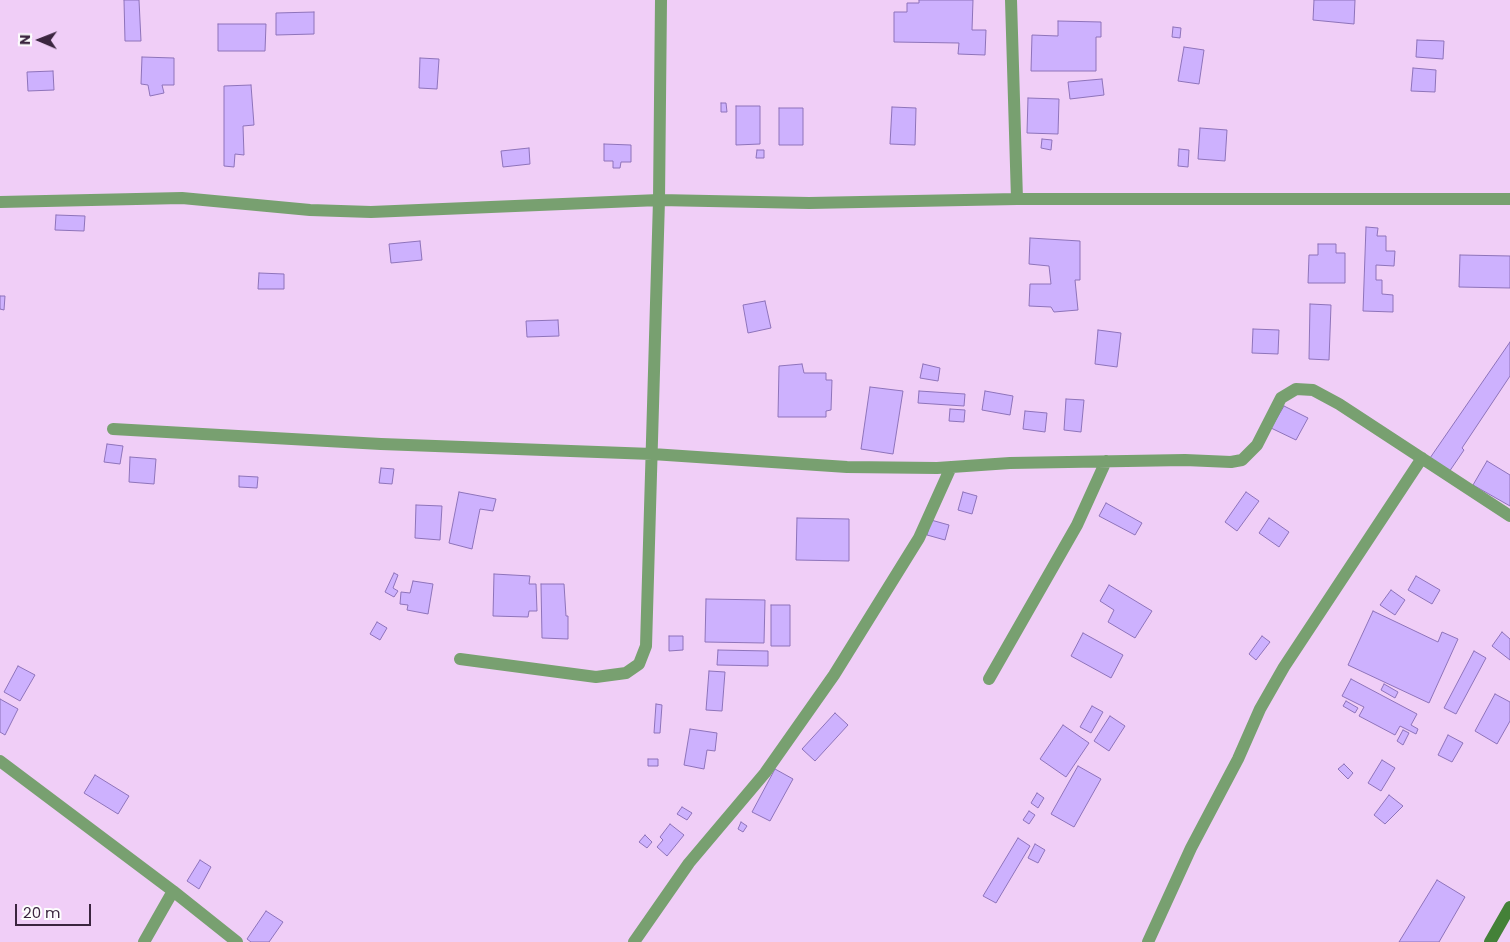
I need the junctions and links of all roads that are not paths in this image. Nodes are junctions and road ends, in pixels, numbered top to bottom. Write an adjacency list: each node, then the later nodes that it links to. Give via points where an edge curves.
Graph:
1 (660, 0): 5 (street)
2 (1011, 0): 3 (street)
3 (1017, 199): 4 (street); 5 (street, via 809,204)
4 (1510, 199)
5 (659, 200): 6 (street, via 371,212 310,210 182,198); 8 (street)
6 (0, 202)
7 (113, 429): 8 (street, via 381,444)
8 (652, 454): 11 (street, via 791,464); 13 (street, via 649,615 646,646 639,664 626,673 596,677)
9 (1422, 458): 10 (street, via 1314,390 1296,389 1281,398 1257,445 1242,460); 12 (street); 21 (street, via 1284,667 1260,709)
10 (1106, 461): 11 (street); 14 (street, via 1077,524)
11 (951, 467): 20 (street, via 919,538 834,675 766,773 690,863)
12 (1510, 516)
13 (460, 659)
14 (989, 679)
15 (0, 761): 16 (street)
16 (173, 891): 18 (street); 19 (street)
17 (1509, 909): 22 (main road)
18 (144, 942)
19 (237, 942)
20 (634, 942)
21 (1148, 942)
22 (1490, 942)

